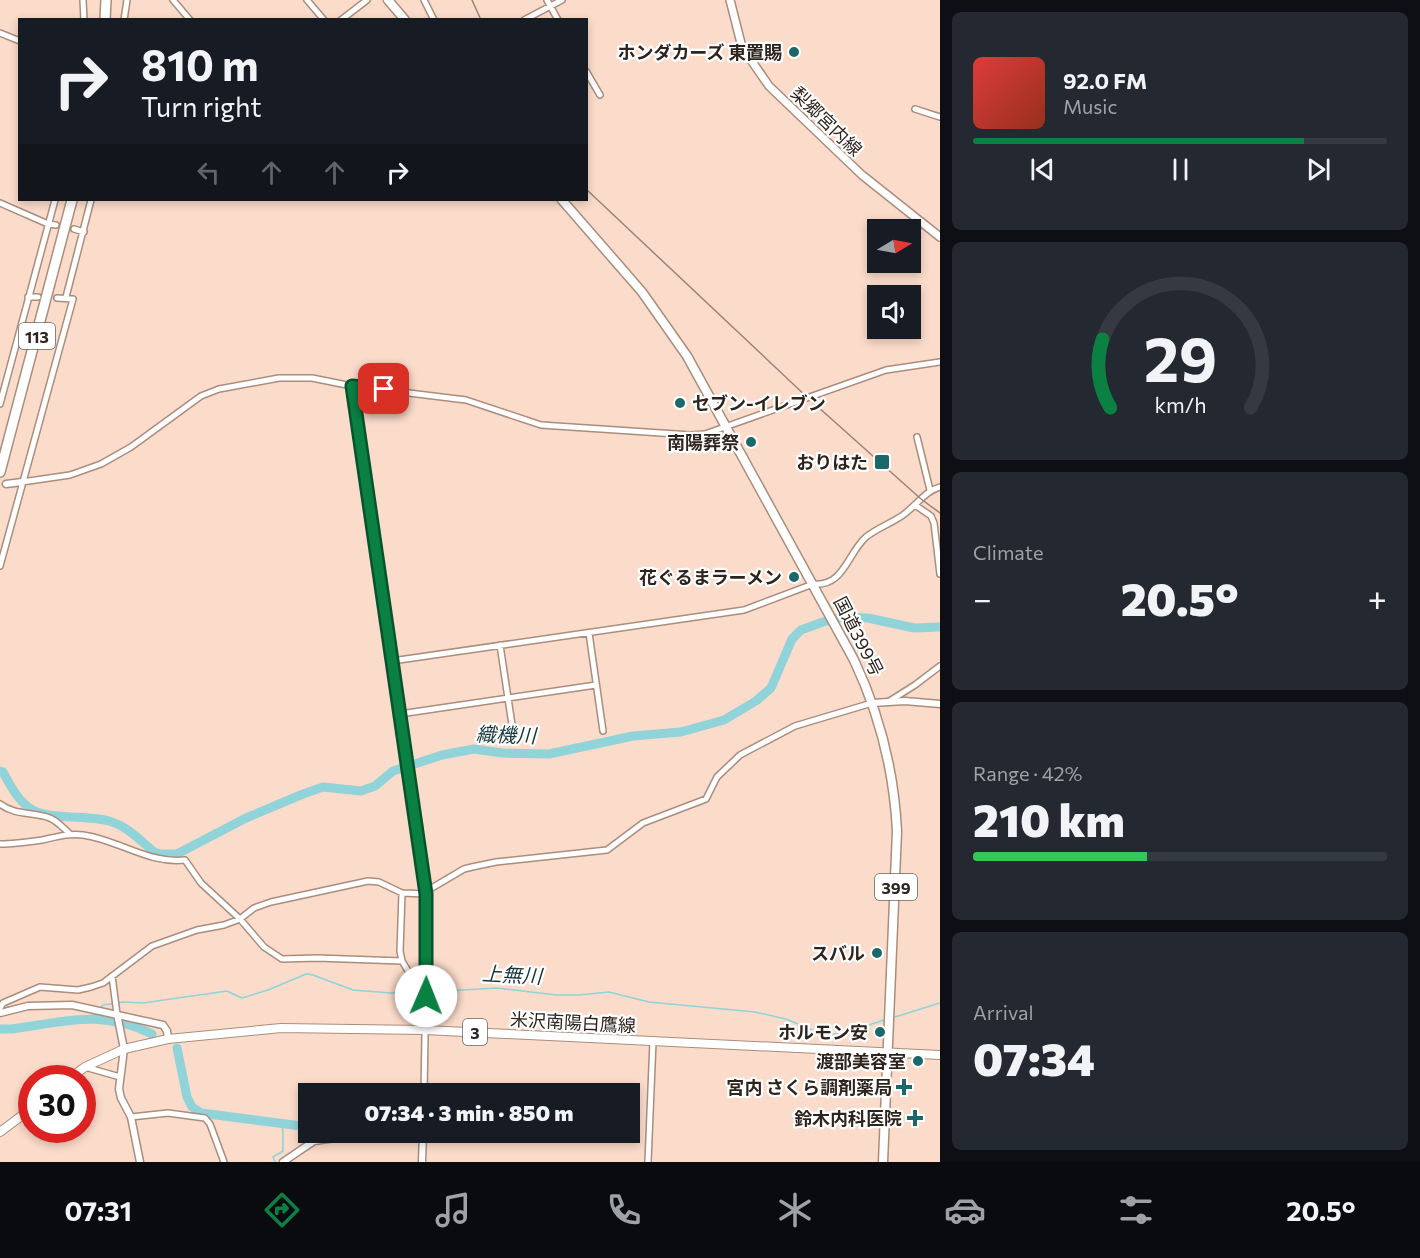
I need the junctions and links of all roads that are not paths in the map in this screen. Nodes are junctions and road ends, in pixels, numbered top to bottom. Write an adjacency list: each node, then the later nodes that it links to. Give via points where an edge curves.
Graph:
1 (83, 0): 13 (street)
2 (104, 0): 14 (highway)
3 (127, 0): 15 (street)
4 (173, 0): 16 (street)
5 (307, 0): 17 (street)
6 (367, 0): 18 (street)
7 (388, 0): 19 (highway)
8 (424, 0): 20 (street)
9 (547, 0): 12 (street)
10 (562, 0): 12 (street)
11 (730, 0): 38 (main road, 梨郷宮内線, via 742,47 769,86 862,175)
12 (550, 6): 21 (street); 22 (street)
13 (84, 18)
14 (103, 18)
15 (124, 18)
16 (187, 18)
17 (322, 18)
18 (344, 18)
19 (403, 18)
20 (433, 18)
21 (528, 18)
22 (557, 18)
23 (0, 33): 24 (street)
24 (18, 39)
25 (588, 74): 26 (street)
26 (600, 95)
27 (915, 109): 28 (street)
28 (940, 117)
29 (55, 201): 34 (street)
30 (72, 201): 48 (highway, 113)
31 (91, 201): 37 (street)
32 (563, 201): 46 (highway, 国道399号 / 399, via 642,292 687,356)
33 (0, 203): 34 (street)
34 (48, 224): 35 (street); 39 (street)
35 (57, 225)
36 (74, 229): 37 (street)
37 (84, 231): 42 (street)
38 (940, 237)
39 (28, 297): 40 (street); 45 (street)
40 (38, 297)
41 (57, 297): 42 (street)
42 (66, 297): 49 (street, via 73,299)
43 (940, 362): 46 (street, via 886,370)
44 (352, 386): 46 (street, via 466,400 550,427 691,435); 49 (street, via 293,377 219,389 201,396 131,447 100,464 70,475); 59 (street)
45 (0, 404)
46 (725, 426): 56 (highway, 国道399号 / 399)
47 (916, 437): 52 (street)
48 (0, 472)
49 (22, 482): 50 (street); 54 (street)
50 (6, 484)
51 (940, 487): 52 (street)
52 (930, 490): 53 (street)
53 (915, 505): 55 (street, via 931,516 934,523); 56 (street, via 867,536 839,576 820,585)
54 (0, 566)
55 (940, 574)
56 (813, 584): 57 (street, via 744,609); 63 (highway, 国道399号 / 399, via 858,668)
57 (589, 633): 58 (street); 61 (street)
58 (500, 645): 59 (street); 62 (street)
59 (392, 661): 66 (street)
60 (940, 666): 64 (street)
61 (596, 685): 62 (street); 67 (street)
62 (508, 697): 66 (street); 68 (street)
63 (872, 703): 64 (street); 73 (street, via 795,726 740,755 717,777 706,799 643,823 608,850 472,867); 84 (highway, 国道399号 / 399, via 888,755 897,831)
64 (886, 703): 65 (street)
65 (940, 704)
66 (400, 714): 73 (street)
67 (603, 731)
68 (514, 738)
69 (0, 804): 70 (street, via 12,811 47,817)
70 (70, 834): 71 (street); 74 (street, via 107,839 159,860 185,860 201,883)
71 (0, 844)
72 (402, 893): 73 (street); 74 (street, via 379,882 355,882 272,902 254,908); 75 (street)
73 (426, 894): 77 (street)
74 (240, 919): 75 (street, via 264,947 282,959); 76 (street, via 152,946)
75 (402, 962): 77 (street, via 411,976)
76 (112, 976): 78 (street, via 103,983 78,990 40,987 3,1003); 79 (street)
77 (426, 979): 80 (street)
78 (0, 1010): 79 (street, via 72,1005)
79 (118, 1017): 81 (street, via 163,1025); 83 (street)
80 (425, 1030): 81 (main road, 米沢南陽白鷹線 / 3, via 281,1028); 82 (main road, 米沢南陽白鷹線 / 3); 89 (street)
81 (168, 1039): 83 (main road, 米沢南陽白鷹線 / 3)
82 (653, 1041): 84 (main road, 米沢南陽白鷹線 / 3); 99 (street)
83 (124, 1049): 86 (main road, 米沢南陽白鷹線 / 3); 88 (street)
84 (889, 1053): 85 (main road, 米沢南陽白鷹線 / 3); 100 (highway, 国道399号 / 399)
85 (940, 1055)
86 (89, 1065)
87 (96, 1070): 88 (street)
88 (120, 1077): 90 (street, via 121,1098)
89 (423, 1083)
90 (131, 1117): 95 (street); 96 (street, via 168,1113 205,1118)
91 (18, 1118): 92 (main road)
92 (0, 1132)
93 (311, 1143): 97 (street)
94 (423, 1143): 98 (street)
95 (140, 1162)
96 (224, 1162)
97 (283, 1162)
98 (422, 1162)
99 (648, 1162)
100 (883, 1162)

